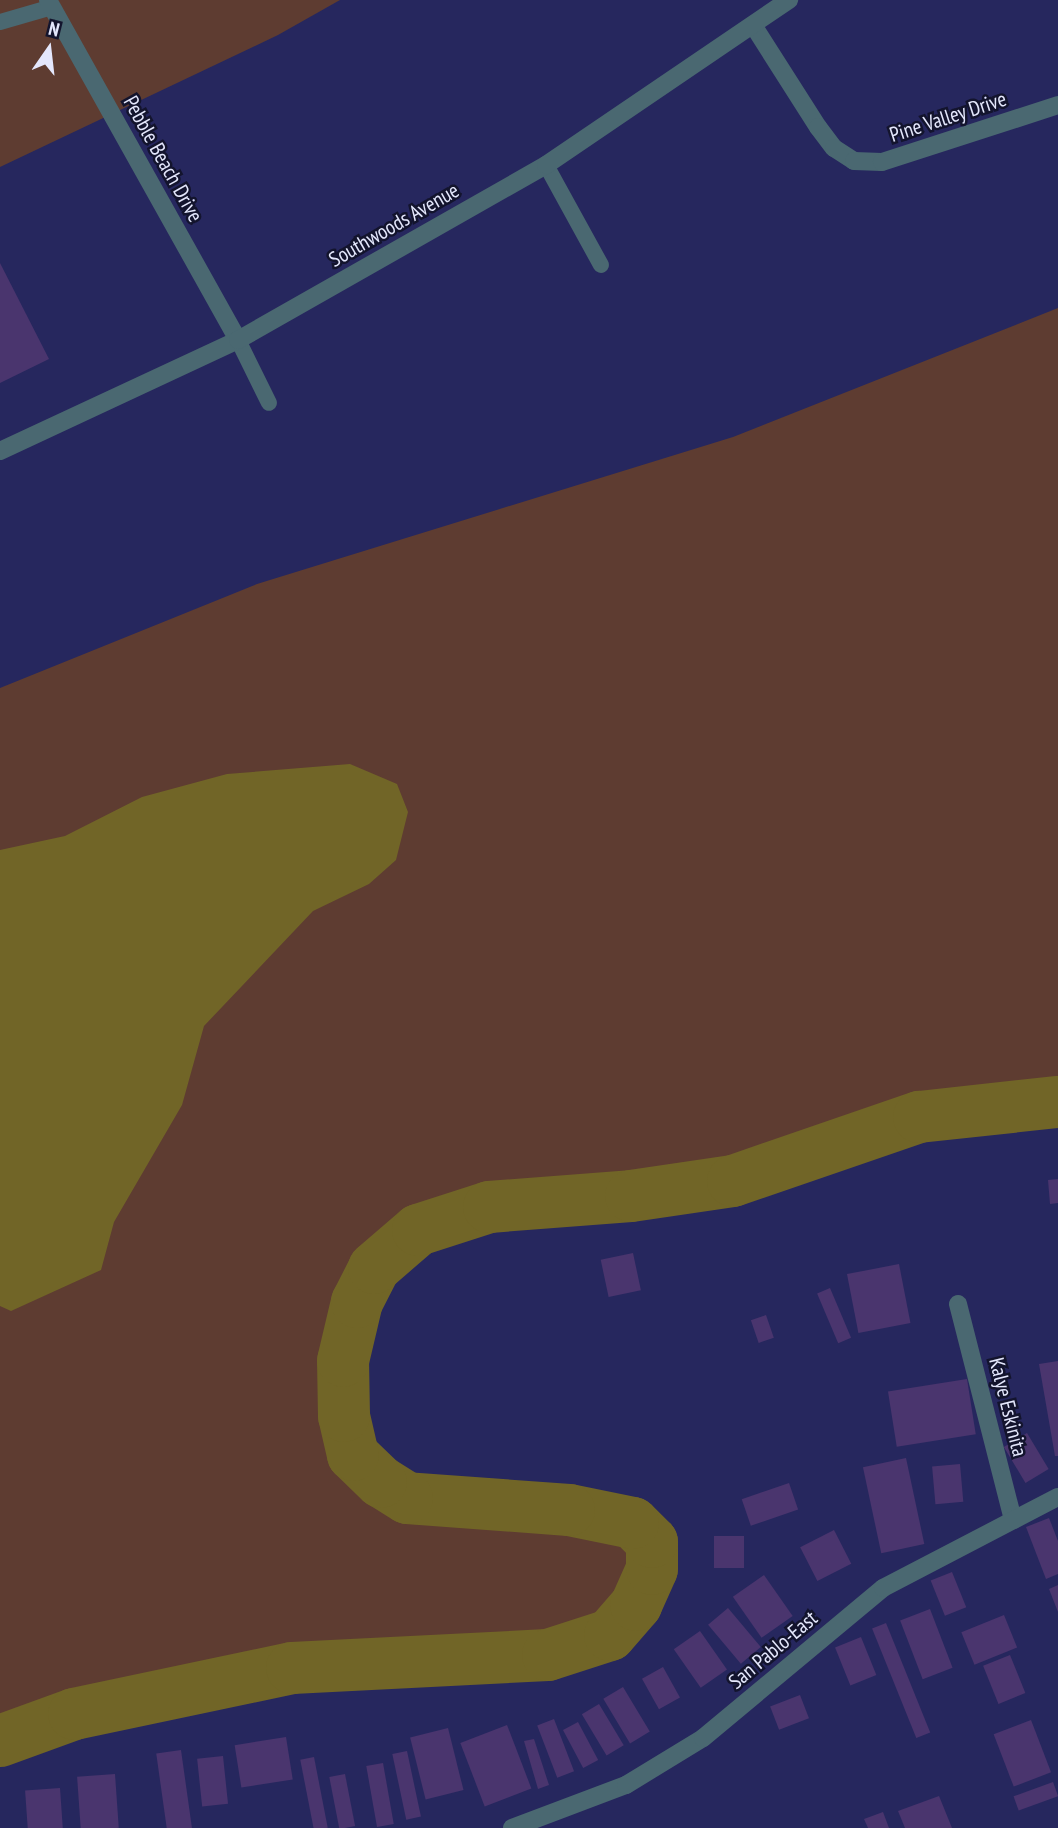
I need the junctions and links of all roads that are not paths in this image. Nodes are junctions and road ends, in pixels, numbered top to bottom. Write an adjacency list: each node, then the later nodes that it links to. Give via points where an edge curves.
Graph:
1 (789, 0): 4 (street, Southwoods Avenue)
2 (50, 3): 3 (lane); 8 (street, Pebble Beach Drive)
3 (0, 22)
4 (753, 25): 5 (street, Pine Valley Drive, via 818,127 834,148 854,161 882,162); 6 (street, Southwoods Avenue)
5 (1058, 105)
6 (546, 165): 7 (lane); 8 (street, Southwoods Avenue)
7 (601, 265)
8 (238, 340): 9 (lane); 10 (street, Southwoods Avenue)
9 (269, 403)
10 (0, 451)
11 (958, 1304): 13 (street, Kalye Eskinita)
12 (1058, 1497): 13 (street, San Pablo-East)
13 (1013, 1520): 14 (street, San Pablo-East, via 883,1588 704,1738 626,1785)
14 (512, 1828)

